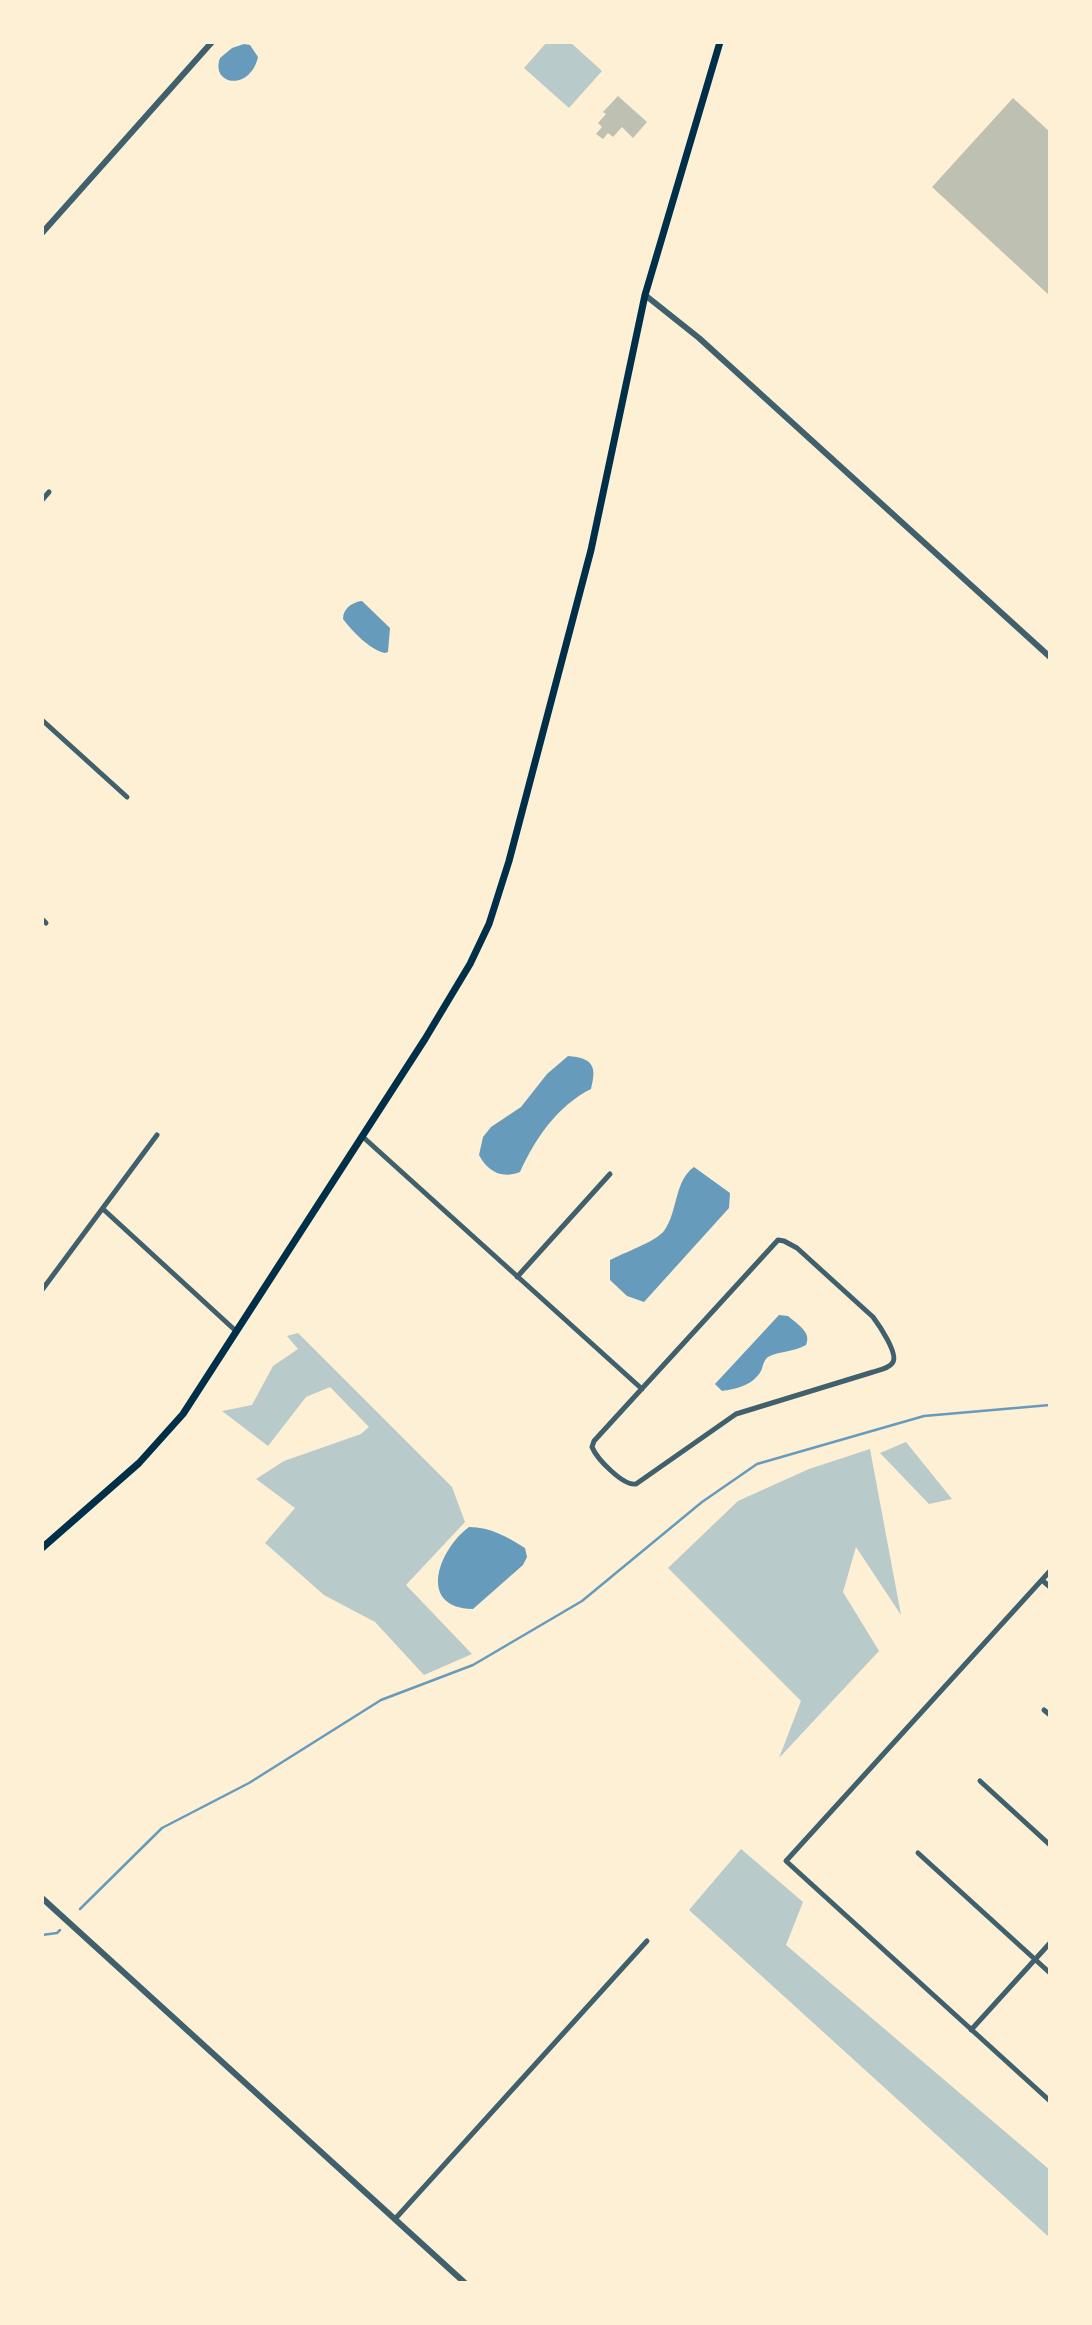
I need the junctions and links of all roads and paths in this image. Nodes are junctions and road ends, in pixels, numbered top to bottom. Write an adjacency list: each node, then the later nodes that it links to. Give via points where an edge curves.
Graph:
1 (212, 42): 3 (street)
2 (720, 42): 4 (main road)
3 (42, 233)
4 (645, 295): 7 (street, via 699,338); 11 (main road, via 592,550 489,924 470,964)
5 (49, 492): 6 (street)
6 (42, 500)
7 (1050, 657)
8 (42, 720): 9 (street)
9 (127, 797)
10 (157, 1135): 13 (street)
11 (363, 1137): 14 (street); 16 (main road)
12 (610, 1174): 14 (street)
13 (103, 1209): 15 (street); 16 (street)
14 (517, 1278): 17 (street)
15 (42, 1290)
16 (237, 1332): 18 (main road, via 155,1448)
17 (642, 1390): 17 (street, via 592,1447 630,1485 736,1414 890,1366 894,1356 873,1317 797,1248 778,1240)
18 (42, 1548)
19 (1050, 1572): 20 (street)
20 (1042, 1580): 21 (street); 32 (street, via 786,1861)
21 (1050, 1587)
22 (1044, 1710): 23 (street)
23 (1050, 1715)
24 (980, 1781): 25 (street)
25 (1050, 1844)
26 (918, 1853): 30 (street)
27 (42, 1898): 34 (street)
28 (647, 1941): 34 (street)
29 (1050, 1943): 30 (street)
30 (1035, 1960): 31 (street); 32 (street)
31 (1050, 1973)
32 (971, 2030): 33 (street)
33 (1050, 2101)
34 (395, 2219): 35 (street)
35 (465, 2283)

